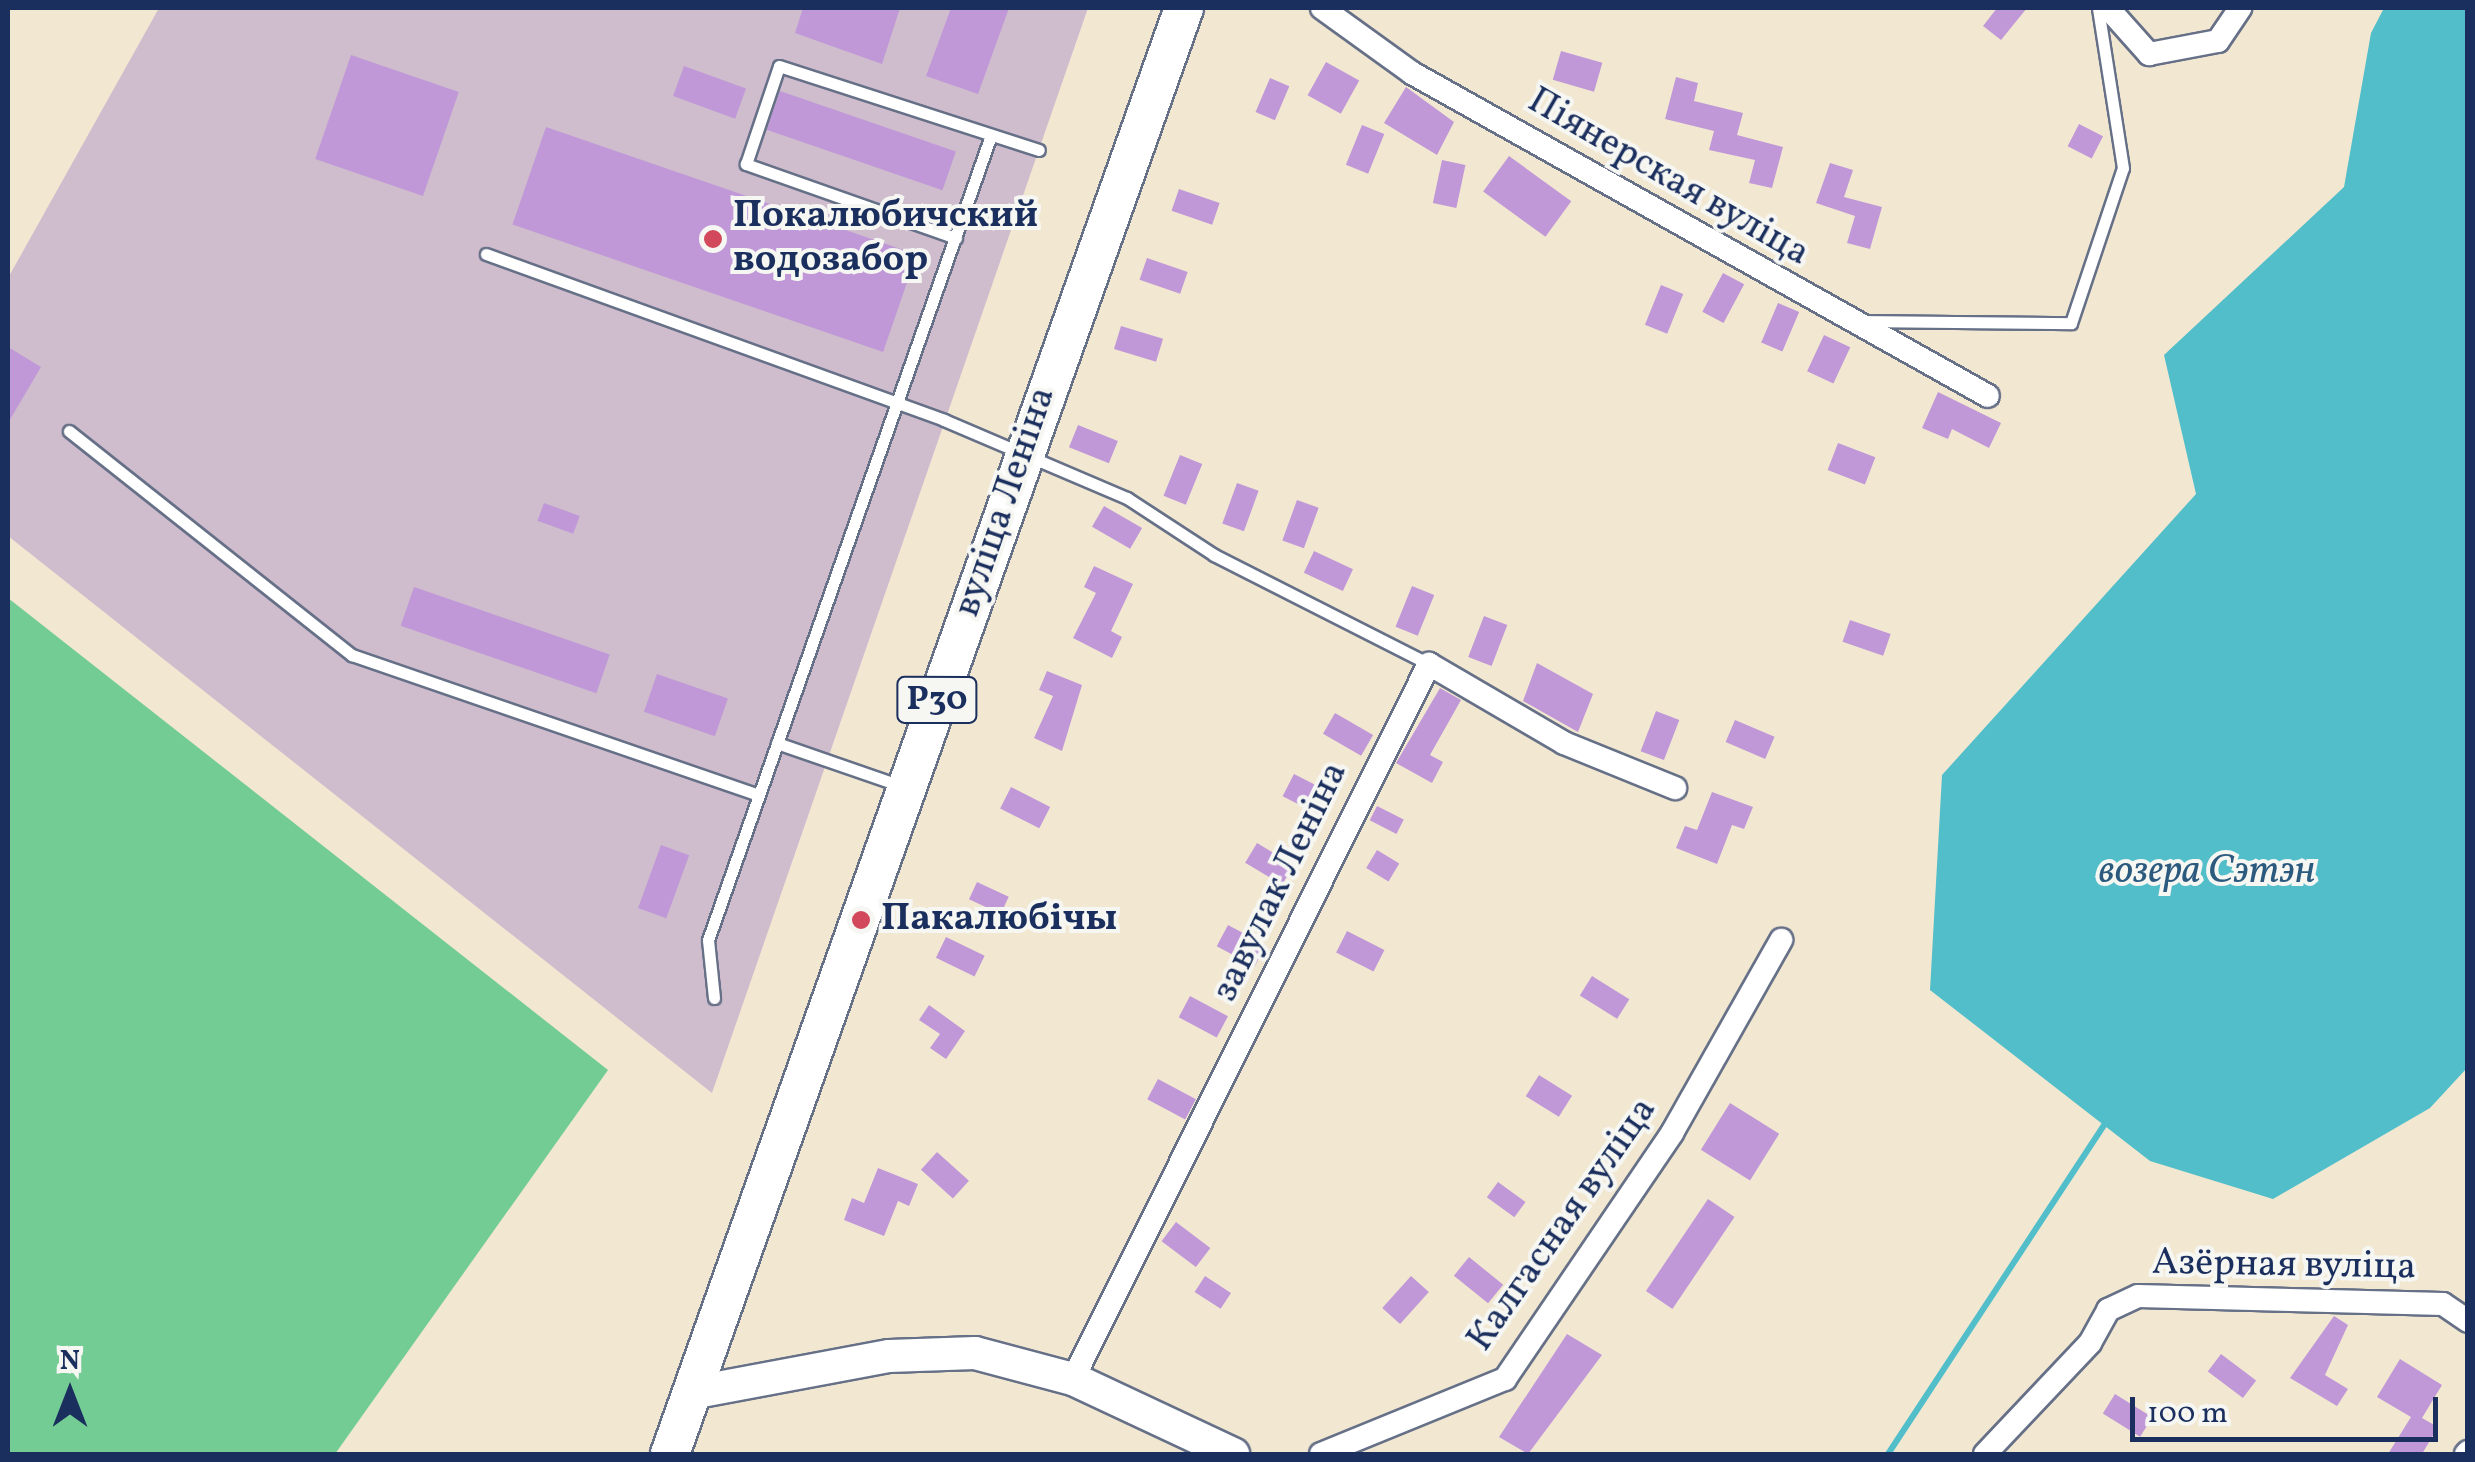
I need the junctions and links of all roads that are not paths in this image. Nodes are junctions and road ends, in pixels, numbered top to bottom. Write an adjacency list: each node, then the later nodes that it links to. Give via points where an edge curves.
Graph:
1 (1184, 8): 14 (main road, вуліца Леніна / Р30)
2 (1322, 8): 10 (street, Піянерская вуліца, via 1412,73)
3 (2098, 8): 10 (lane, via 2122,168 2071,322)
4 (2108, 8): 5 (street, via 2149,54 2218,41)
5 (2240, 8)
6 (991, 136): 7 (lane); 8 (lane); 8 (lane, via 778,66 746,164)
7 (1040, 150)
8 (956, 238): 12 (lane)
9 (486, 254): 12 (lane)
10 (1849, 321): 11 (street, Піянерская вуліца)
11 (1988, 396)
12 (897, 403): 14 (lane); 16 (lane)
13 (68, 432): 19 (lane, via 352,655)
14 (1023, 453): 15 (lane, via 1127,498 1214,555); 17 (main road, вуліца Леніна / Р30)
15 (1429, 664): 18 (street, via 1564,743); 23 (street, завулак Леніна)
16 (777, 743): 17 (lane); 19 (lane)
17 (907, 788): 24 (main road, вуліца Леніна / Р30)
18 (1675, 788)
19 (759, 795): 21 (lane, via 708,940)
20 (1781, 940): 27 (street, Калгасная вуліца, via 1672,1133 1505,1378)
21 (714, 998)
22 (2468, 1320): 28 (street, Азёрная вуліца, via 2443,1304 2138,1296 2108,1310 2090,1343)
23 (1073, 1378): 24 (street, via 975,1353 890,1356); 26 (street)
24 (691, 1393): 25 (main road, Р30)
25 (670, 1454)
26 (1233, 1454)
27 (1321, 1454)
28 (1985, 1454)

